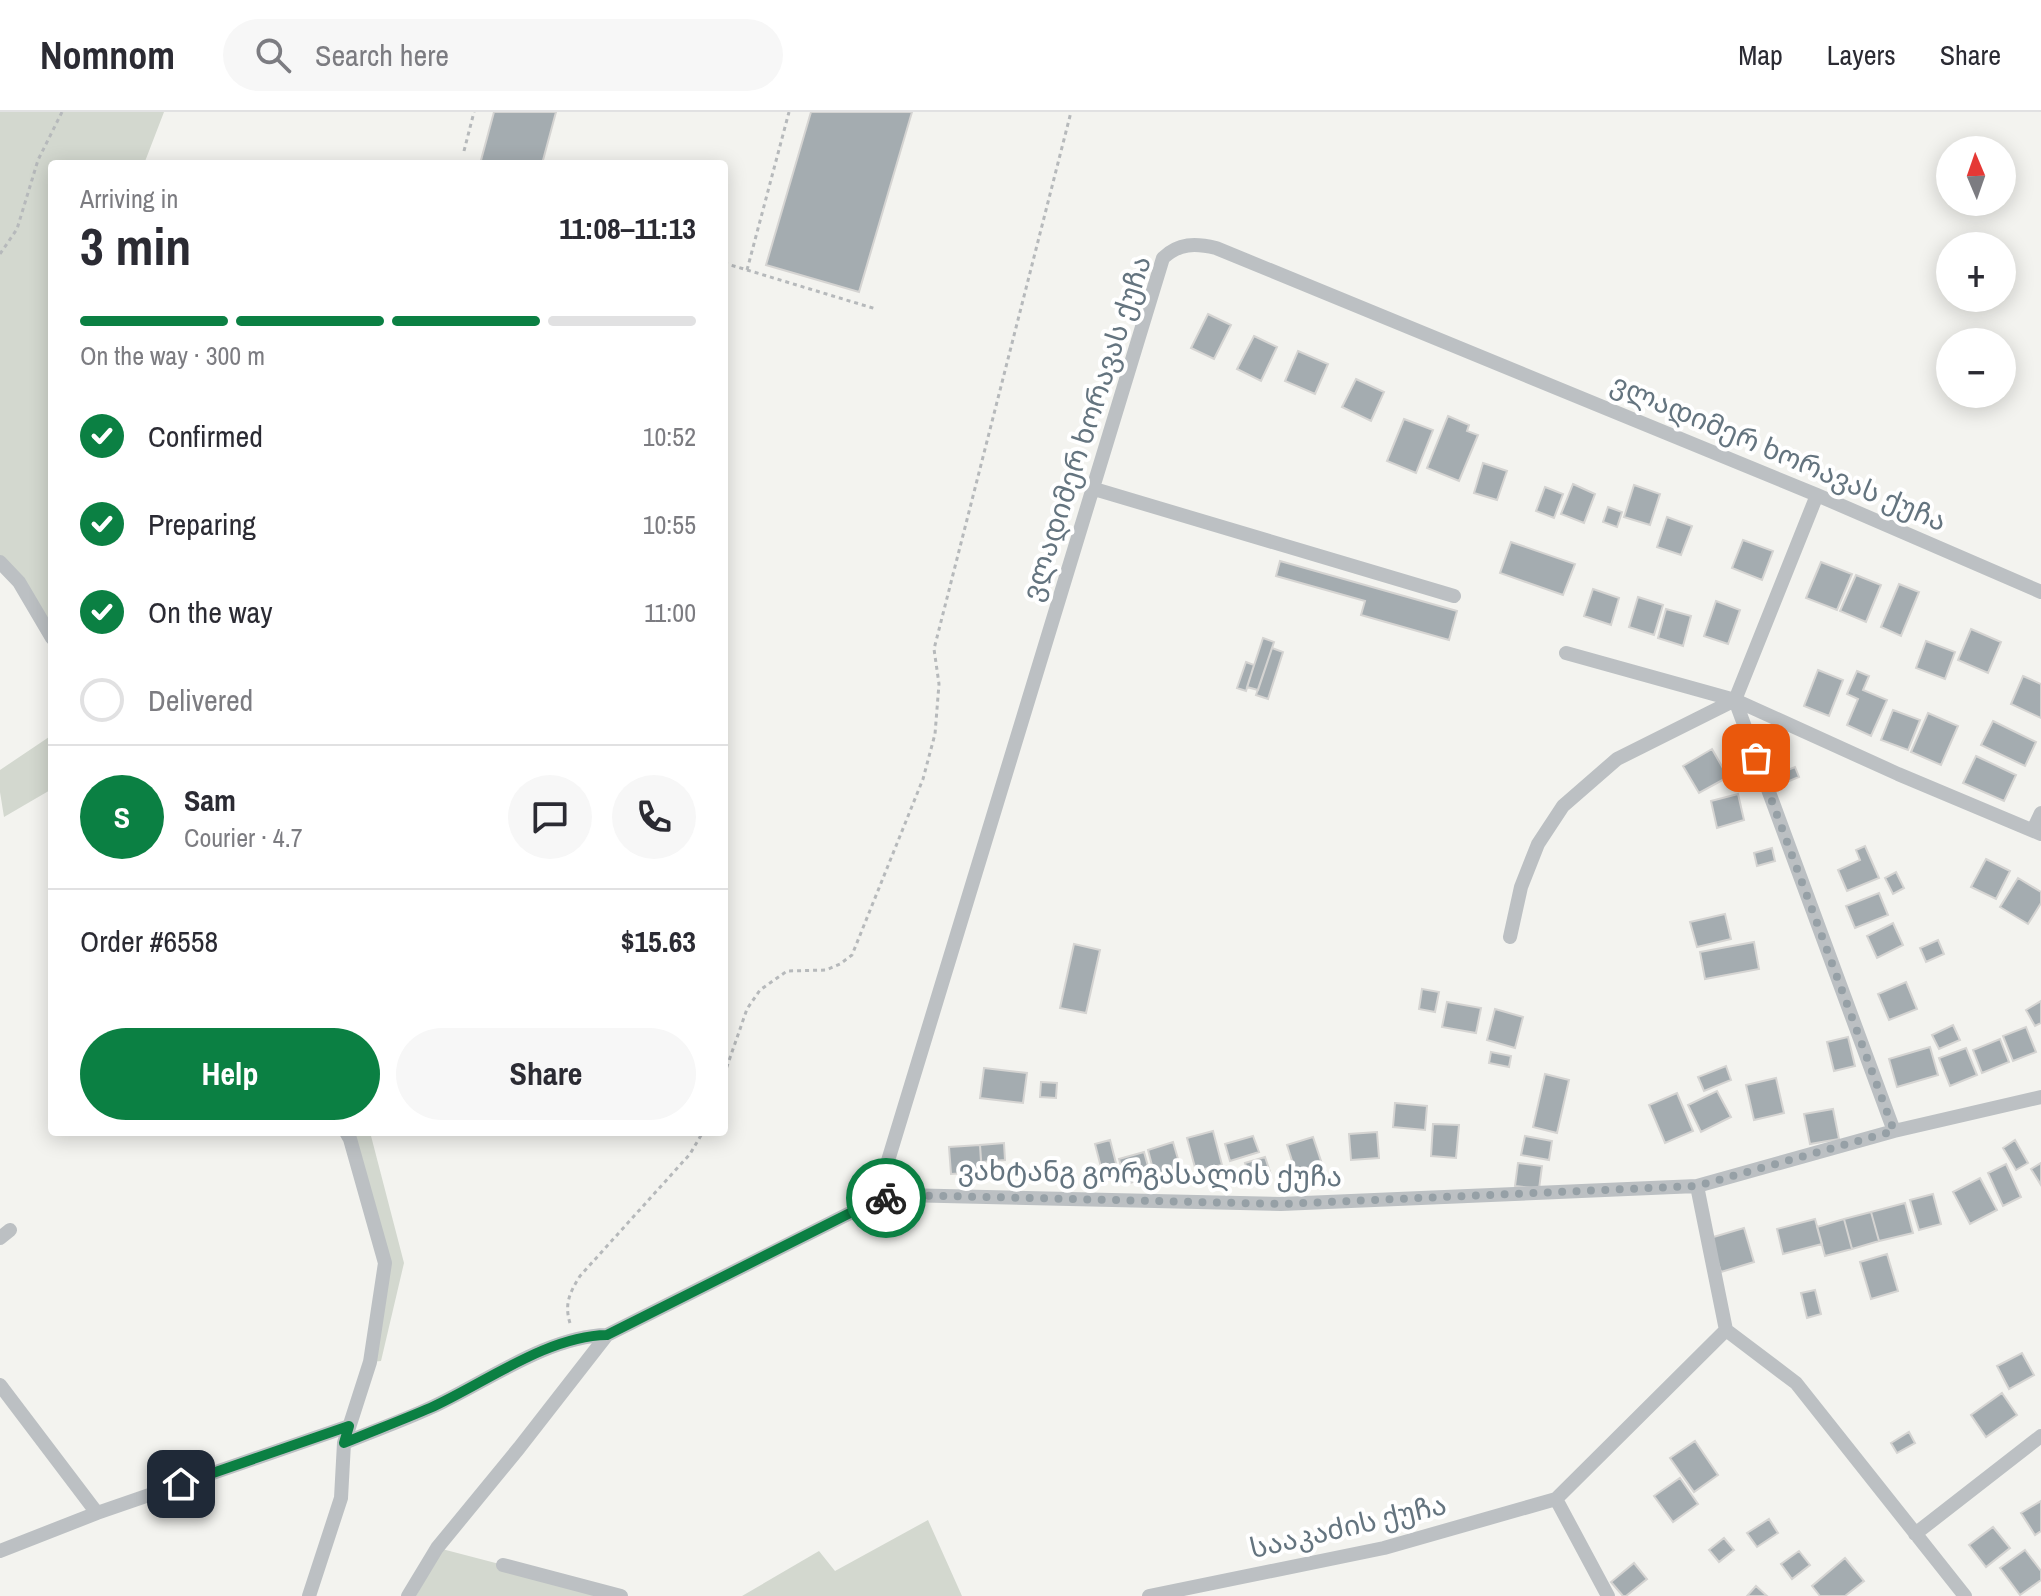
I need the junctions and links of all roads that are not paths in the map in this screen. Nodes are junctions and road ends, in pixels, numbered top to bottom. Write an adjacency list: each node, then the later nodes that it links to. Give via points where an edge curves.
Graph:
1 (1091, 488): 2 (street, ვლადიმერ ხორავას ქუჩა, via 1163,258 1191,244 1216,248); 5 (street); 16 (street, ვლადიმერ ხორავას ქუჩა)
2 (1817, 495): 4 (street, ვლადიმერ ხორავას ქუჩა); 8 (street)
3 (0, 562): 6 (street, via 19,582)
4 (2041, 592)
5 (1454, 596)
6 (48, 631)
7 (1566, 653): 8 (street)
8 (1735, 700): 10 (street); 11 (street, via 1617,759 1563,806 1538,844); 13 (street)
9 (2041, 813): 10 (street)
10 (2037, 832)
11 (1510, 937)
12 (2041, 1097): 13 (street, ვახტანგ გორგასალის ქუჩა)
13 (1894, 1131): 15 (street, ვახტანგ გორგასალის ქუჩა)
14 (348, 1136): 20 (street, via 385,1263 370,1362)
15 (1697, 1186): 16 (street, ვახტანგ გორგასალის ქუჩა, via 1281,1204 902,1195); 17 (street)
16 (876, 1200): 18 (street, ვახტანგ გორგასალის ქუჩა)
17 (1726, 1330): 23 (street); 25 (street, via 1796,1383)
18 (607, 1335): 22 (street, via 576,1338); 30 (street, ვახტანგ გორგასალის ქუჩა, via 437,1548)
19 (0, 1385): 24 (street)
20 (349, 1426): 22 (street); 24 (street)
21 (2041, 1436): 25 (street)
22 (344, 1443): 29 (street, via 341,1498)
23 (1556, 1499): 28 (street, სააკაძის ქუჩა, via 1384,1548); 33 (street)
24 (97, 1513): 26 (street)
25 (1915, 1534): 34 (street)
26 (0, 1551)
27 (503, 1565): 31 (street)
28 (1171, 1594): 32 (street, სააკაძის ქუჩა)
29 (309, 1596)
30 (408, 1596)
31 (621, 1596)
32 (1149, 1596)
33 (1608, 1596)
34 (1965, 1596)

